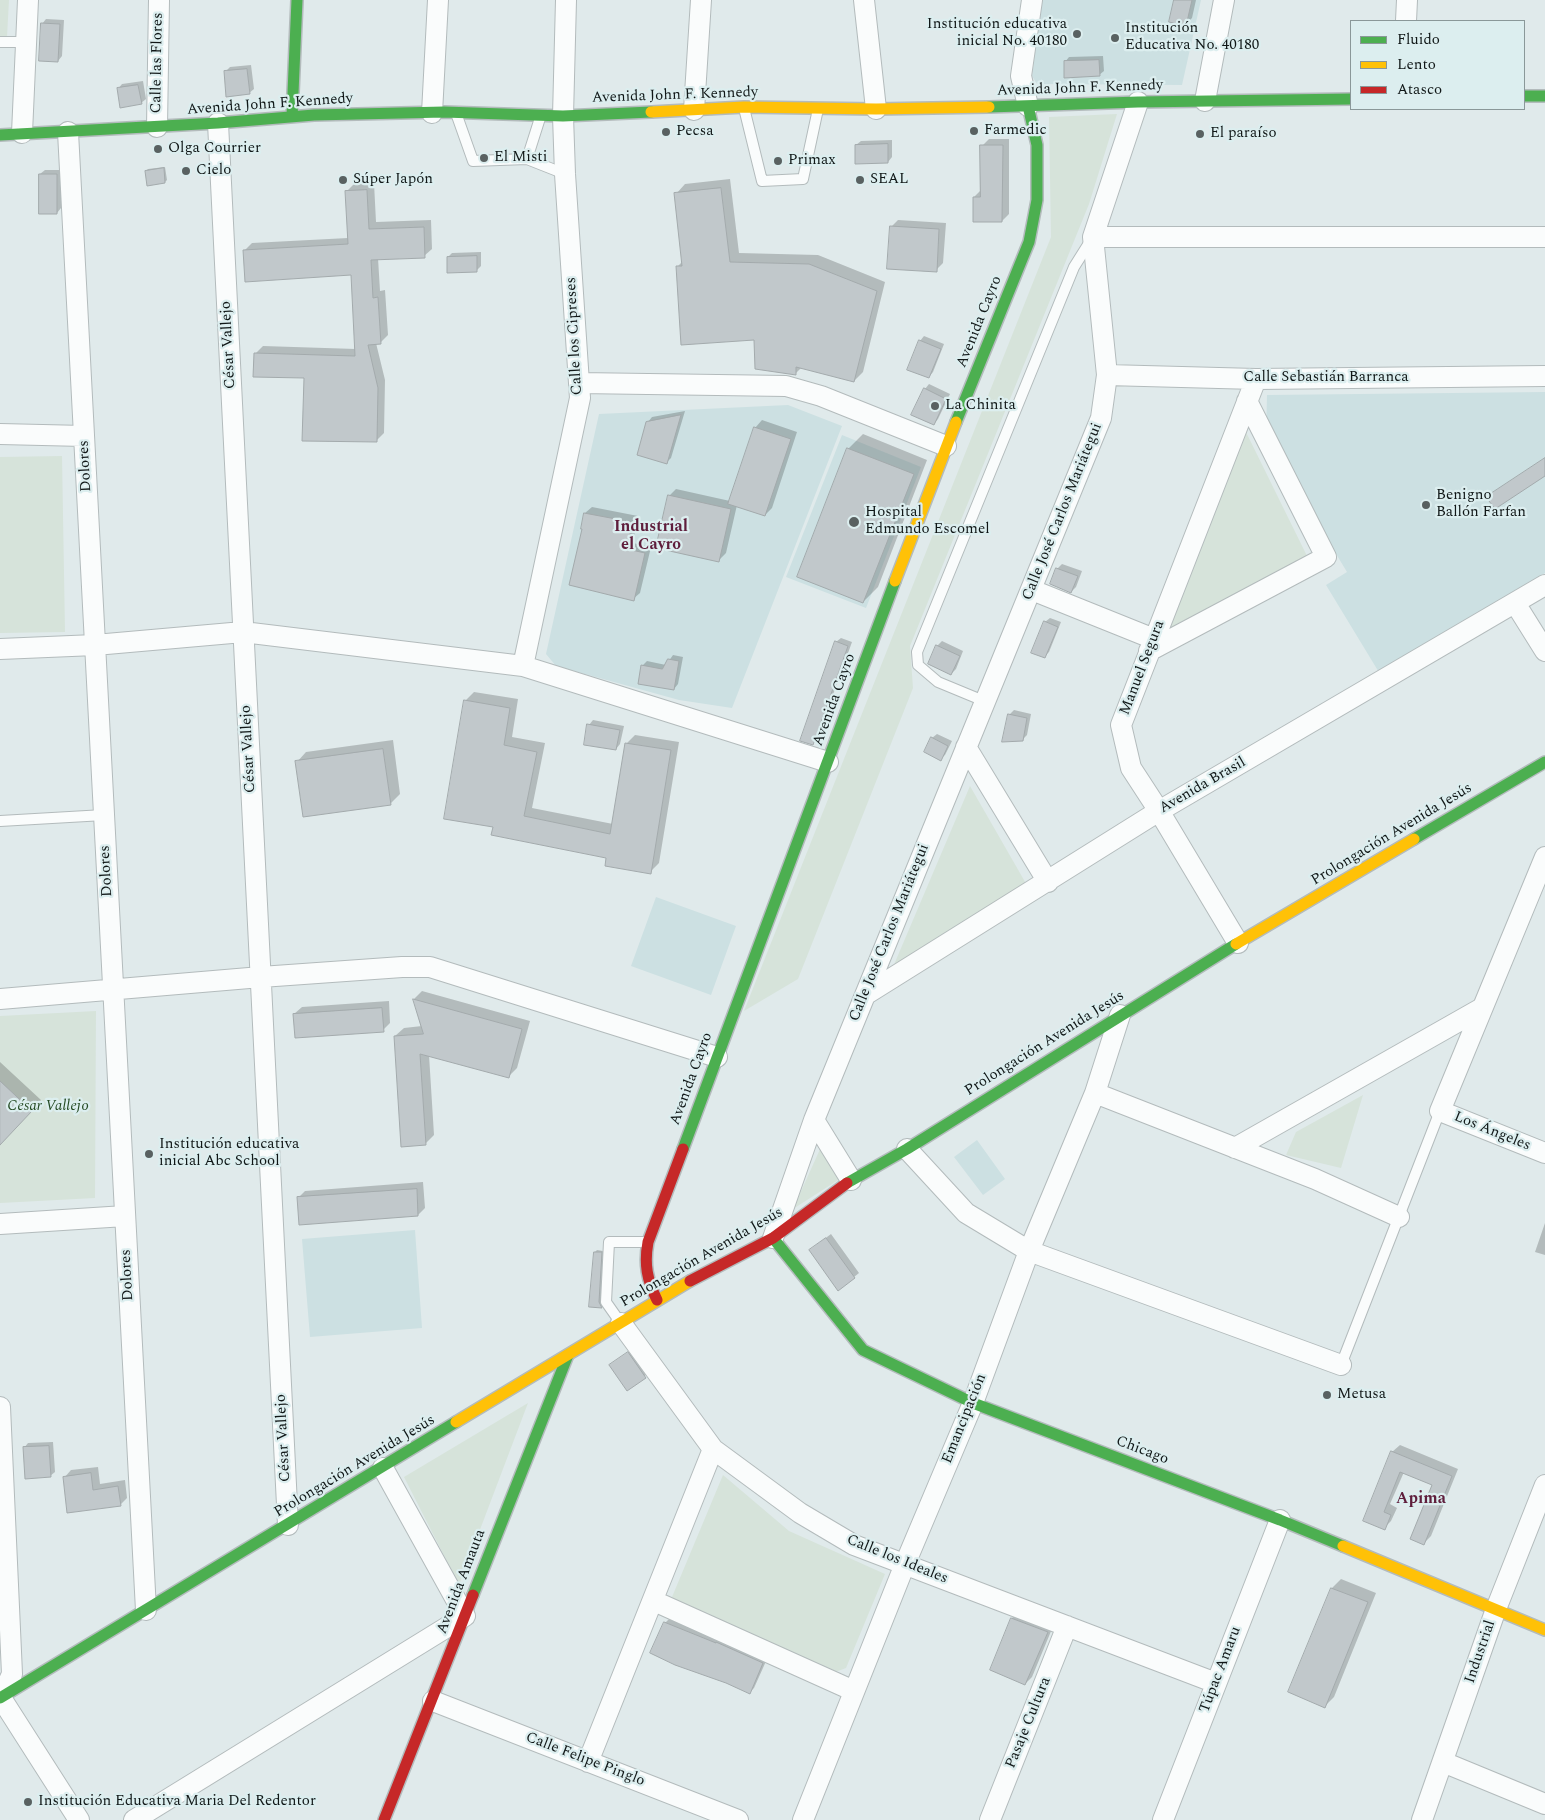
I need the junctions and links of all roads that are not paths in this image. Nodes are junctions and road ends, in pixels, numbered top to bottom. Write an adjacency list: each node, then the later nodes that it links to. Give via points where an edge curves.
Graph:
1 (28, 0): 13 (street)
2 (159, 0): 30 (street, Calle las Flores)
3 (297, 0): 27 (main road)
4 (438, 0): 25 (street)
5 (566, 0): 28 (street, Calle los Cipreses)
6 (701, 0): 23 (street)
7 (864, 0): 22 (street)
8 (1032, 0): 19 (street, via 1021,76)
9 (1224, 0): 17 (street)
10 (1407, 0): 11 (street)
11 (1406, 20)
12 (0, 42): 13 (lane)
13 (26, 42): 32 (street)
14 (1525, 96): 15 (main road)
15 (1545, 96)
16 (1350, 99): 17 (main road, Avenida John F. Kennedy)
17 (1205, 101): 18 (main road, Avenida John F. Kennedy)
18 (1138, 102): 19 (main road, Avenida John F. Kennedy); 37 (street)
19 (1028, 106): 22 (main road, Avenida John F. Kennedy); 45 (main road, Avenida Cayro, via 1037,145 1037,200 1029,242)
20 (744, 107): 21 (main road, Avenida John F. Kennedy); 21 (lane, via 762,181 803,179); 23 (main road, Avenida John F. Kennedy)
21 (818, 108): 22 (main road, Avenida John F. Kennedy)
22 (876, 108)
23 (694, 110): 28 (main road, Avenida John F. Kennedy)
24 (455, 112): 25 (main road, Avenida John F. Kennedy); 26 (main road, Avenida John F. Kennedy); 34 (lane, via 473,161)
25 (432, 113): 27 (main road, Avenida John F. Kennedy)
26 (541, 115): 28 (main road, Avenida John F. Kennedy); 34 (lane)
27 (292, 116): 29 (main road, Avenida John F. Kennedy)
28 (563, 116): 35 (street, Calle los Cipreses)
29 (218, 123): 30 (main road, Avenida John F. Kennedy); 49 (street, César Vallejo)
30 (157, 126): 31 (main road, Avenida John F. Kennedy)
31 (68, 132): 32 (main road, Avenida John F. Kennedy); 44 (street, Dolores)
32 (22, 133): 33 (main road, Avenida John F. Kennedy)
33 (0, 135)
34 (527, 159): 35 (lane)
35 (565, 174): 41 (street, Calle los Cipreses)
36 (1545, 237): 37 (street)
37 (1093, 238): 38 (street, Calle José Carlos Mariátegui); 55 (lane, via 1074,268 917,652 918,665 938,682)
38 (1107, 375): 40 (street, Calle Sebastián Barranca); 47 (street, Calle José Carlos Mariátegui, via 1101,418)
39 (1545, 376): 40 (street, Calle Sebastián Barranca)
40 (1256, 379): 42 (street, Manuel Segura)
41 (579, 383): 45 (street, via 786,386 821,396); 54 (street, Calle los Cipreses, via 580,398)
42 (1247, 401): 51 (street, Manuel Segura); 51 (street, via 1326,557)
43 (0, 434): 44 (street)
44 (84, 436): 50 (street, Dolores)
45 (946, 446): 57 (main road, Avenida Cayro)
46 (1545, 586): 48 (street, Avenida Brasil)
47 (1032, 590): 51 (street); 55 (street, Calle José Carlos Mariátegui)
48 (1515, 603): 53 (street); 59 (street, Avenida Brasil)
49 (243, 632): 50 (street); 54 (street); 65 (street, César Vallejo)
50 (95, 645): 52 (street); 60 (street, Dolores)
51 (1151, 645): 59 (street, Manuel Segura, via 1121,725 1131,768)
52 (0, 649)
53 (1545, 651)
54 (523, 666): 57 (street)
55 (984, 701): 56 (street, Calle José Carlos Mariátegui)
56 (966, 747): 63 (street); 67 (street, Calle José Carlos Mariátegui)
57 (828, 762): 71 (main road, Avenida Cayro)
58 (1545, 762): 64 (main road, Prolongación Avenida Jesús)
59 (1159, 811): 63 (street, Avenida Brasil); 64 (street, Manuel Segura)
60 (104, 815): 61 (lane); 66 (street, Dolores)
61 (0, 821)
62 (1545, 857): 69 (street)
63 (1048, 882): 67 (street, Avenida Brasil)
64 (1238, 943): 70 (main road, Prolongación Avenida Jesús)
65 (261, 977): 66 (street); 71 (street, via 430,967); 95 (street, César Vallejo)
66 (113, 990): 68 (street); 79 (street, Dolores)
67 (865, 995): 74 (street, Calle José Carlos Mariátegui)
68 (0, 999)
69 (1482, 1008): 73 (street); 75 (street)
70 (1120, 1015): 72 (street, Emancipación); 76 (main road, Prolongación Avenida Jesús)
71 (717, 1057): 83 (main road, Avenida Cayro)
72 (1095, 1093): 75 (street); 84 (street, Emancipación)
73 (1440, 1112): 77 (street, Los Ángeles); 80 (lane)
74 (814, 1120): 78 (street); 82 (street, Calle José Carlos Mariátegui)
75 (1235, 1148): 80 (street, via 1315,1179)
76 (907, 1149): 78 (main road, Prolongación Avenida Jesús); 84 (street, via 966,1213)
77 (1545, 1153)
78 (851, 1180): 82 (main road, Prolongación Avenida Jesús)
79 (125, 1216): 81 (street); 99 (street, Dolores)
80 (1399, 1218): 88 (lane)
81 (0, 1224)
82 (773, 1238): 85 (main road, Prolongación Avenida Jesús); 89 (main road, Chicago, via 863,1350)
83 (648, 1242): 85 (main road, Avenida Cayro, via 646,1273); 86 (lane, via 609,1242 606,1302)
84 (1029, 1251): 88 (street); 89 (street, Emancipación)
85 (658, 1300): 86 (main road, Prolongación Avenida Jesús)
86 (620, 1323): 87 (main road, Prolongación Avenida Jesús); 91 (street, Calle los Ideales)
87 (568, 1356): 92 (main road, Prolongación Avenida Jesús); 100 (main road, Avenida Amauta)
88 (1341, 1365)
89 (973, 1403): 94 (main road, Chicago); 96 (street, Emancipación)
90 (0, 1407): 105 (street, via 12,1674)
91 (713, 1449): 96 (street, Calle los Ideales, via 800,1513 854,1545); 97 (street)
92 (383, 1468): 95 (main road, Prolongación Avenida Jesús); 100 (street)
93 (1545, 1485): 98 (street, Industrial)
94 (1280, 1520): 98 (main road, Chicago); 103 (street, Túpac Amaru)
95 (288, 1525): 99 (main road, Prolongación Avenida Jesús)
96 (904, 1564): 101 (street, Calle los Ideales); 104 (street, Emancipación)
97 (654, 1601): 104 (street); 107 (street)
98 (1496, 1609): 102 (main road, Chicago); 108 (street, Industrial)
99 (146, 1610): 105 (main road, Prolongación Avenida Jesús)
100 (465, 1616): 106 (main road, Avenida Amauta); 111 (street)
101 (1067, 1626): 103 (street, Calle los Ideales); 115 (street, Pasaje Cultura)
102 (1545, 1630)
103 (1216, 1683): 116 (street, Túpac Amaru)
104 (854, 1691): 114 (street, Emancipación)
105 (0, 1698): 110 (street)
106 (432, 1701): 107 (street, Calle Felipe Pinglo); 112 (main road, Avenida Amauta)
107 (588, 1762): 113 (street, Calle Felipe Pinglo)
108 (1443, 1762): 109 (street); 117 (street, Industrial)
109 (1545, 1804)
110 (79, 1820)
111 (134, 1820)
112 (384, 1820)
113 (738, 1820)
114 (803, 1820)
115 (990, 1820)
116 (1163, 1820)
117 (1422, 1820)

